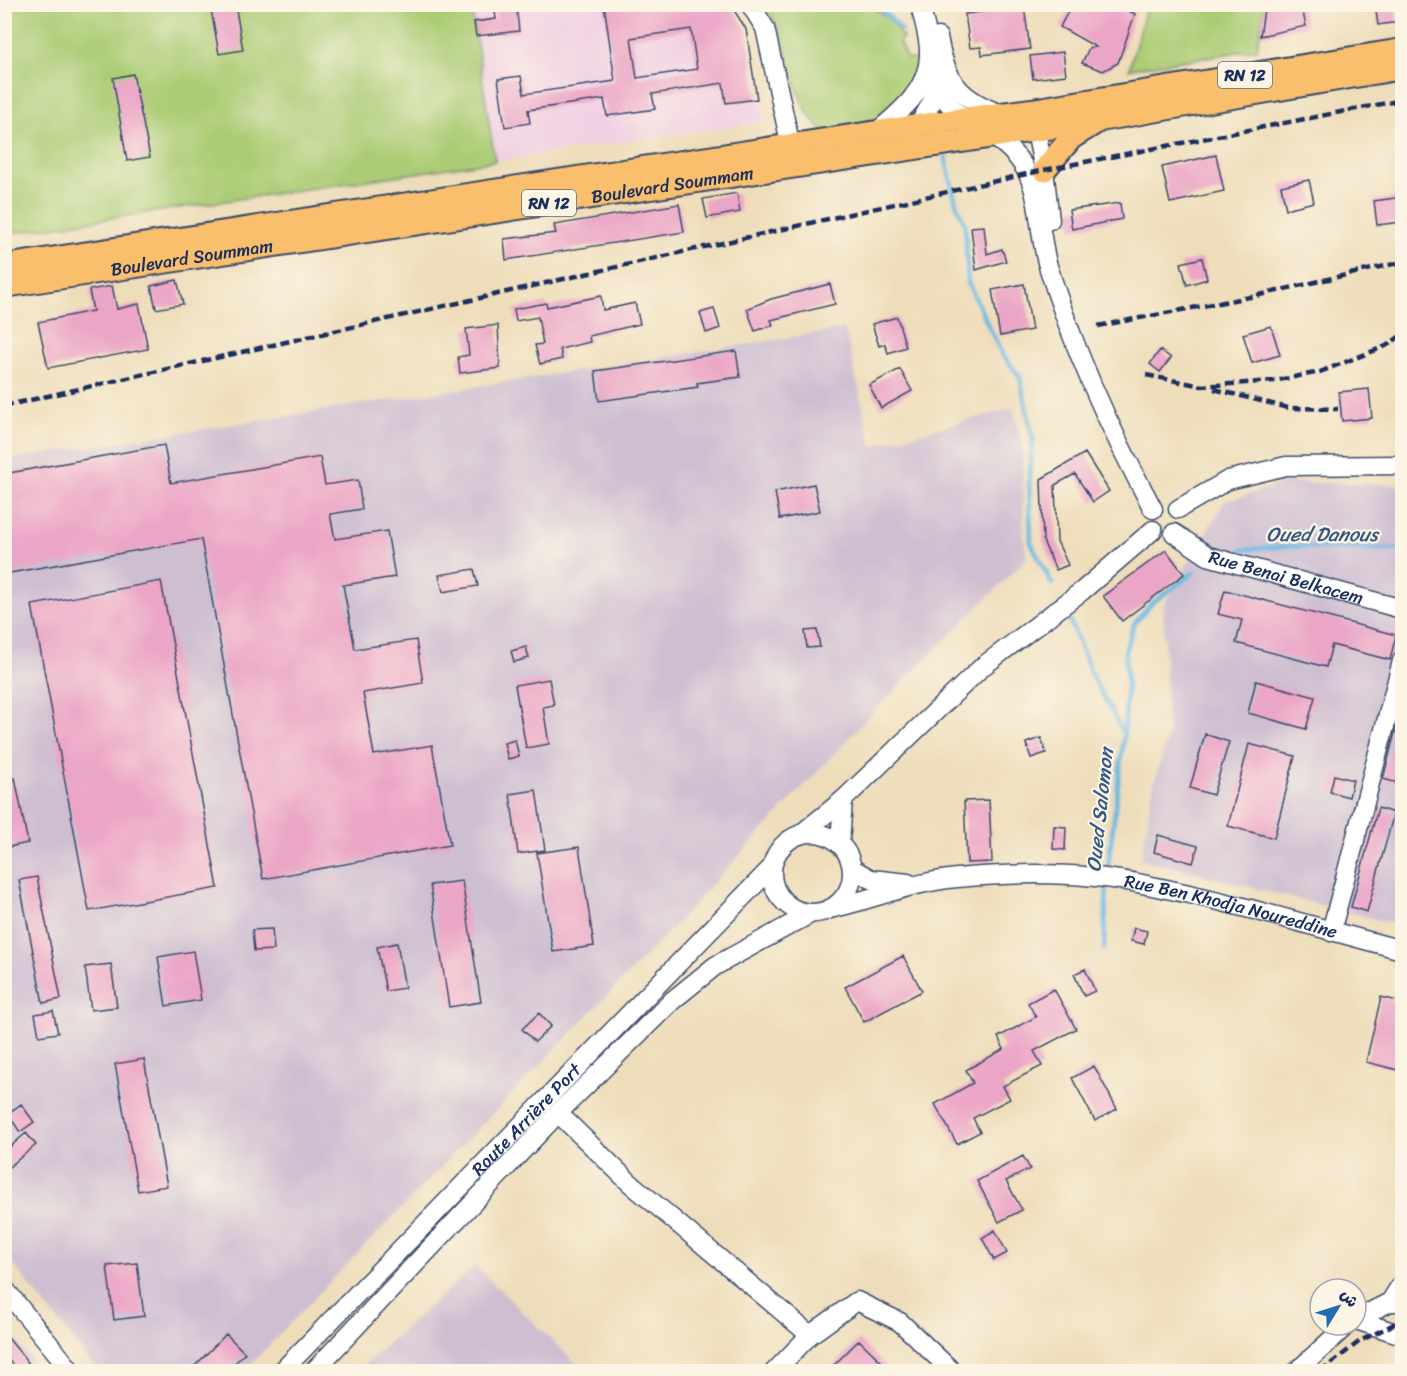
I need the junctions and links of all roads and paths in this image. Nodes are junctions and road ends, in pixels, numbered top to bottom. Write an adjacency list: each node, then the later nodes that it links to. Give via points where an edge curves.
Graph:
1 (750, 4): 14 (street, via 765,28)
2 (920, 4): 5 (street)
3 (932, 4): 5 (street)
4 (1402, 50): 8 (main road, RN 12)
5 (935, 52): 7 (street); 10 (street, via 964,96 975,104); 12 (street, via 914,96)
6 (1402, 68): 8 (main road, RN 12)
7 (936, 84): 9 (street); 11 (street, via 932,102)
8 (1094, 113): 10 (main road, Boulevard Soummam / RN 12); 16 (main road)
9 (962, 119): 10 (main road, Boulevard Soummam / RN 12); 11 (main road, Boulevard Soummam / RN 12); 13 (street)
10 (1021, 120): 13 (main road, Boulevard Soummam / RN 12); 16 (street)
11 (919, 125): 12 (main road, Boulevard Soummam / RN 12); 15 (street)
12 (874, 134): 14 (main road, Boulevard Soummam / RN 12)
13 (994, 136): 15 (main road, Boulevard Soummam / RN 12); 16 (street)
14 (791, 147): 17 (main road, Boulevard Soummam / RN 12)
15 (895, 150): 18 (main road, Boulevard Soummam / RN 12)
16 (1036, 173): 20 (street, via 1060,298 1085,373)
17 (4, 266)
18 (4, 286)
19 (1402, 465): 21 (street, via 1286,466 1228,480)
20 (1153, 508): 21 (street, via 1163,503); 22 (street, via 1149,522)
21 (1178, 509): 23 (street, via 1181,519)
22 (1154, 530): 23 (street, via 1161,535); 26 (street, via 1082,591 981,667)
23 (1174, 533): 24 (street, Rue Benai Belkacem, via 1208,556)
24 (1402, 609)
25 (1402, 661): 34 (street)
26 (843, 800): 27 (street); 28 (street)
27 (801, 834): 28 (street, via 821,834); 29 (street, via 782,846)
28 (840, 843): 30 (street)
29 (772, 867): 33 (street, via 775,887 785,904); 46 (street, Route Arrière Port)
30 (853, 869): 31 (street, Rue Ben Khodja Noureddine, via 871,879); 32 (street, via 849,891)
31 (913, 884): 32 (street, Rue Ben Khodja Noureddine); 34 (street, Rue Ben Khodja Noureddine, via 957,878 1056,875 1146,885)
32 (834, 908): 33 (street)
33 (810, 914): 36 (street, Route Arrière Port, via 715,966 673,1000)
34 (1331, 932): 35 (street, Rue Ben Khodja Noureddine)
35 (1402, 950)
36 (558, 1113): 42 (street, via 630,1183); 47 (street, Route Arrière Port)
37 (1402, 1283): 39 (street)
38 (4, 1288): 45 (street)
39 (1396, 1302): 40 (street)
40 (1368, 1314)
41 (1368, 1323): 43 (street)
42 (810, 1335): 48 (street); 49 (street, via 857,1301 900,1322)
43 (1402, 1335)
44 (1334, 1337): 50 (street)
45 (72, 1371)
46 (281, 1371)
47 (313, 1371)
48 (774, 1371)
49 (953, 1371)
50 (1296, 1371)

